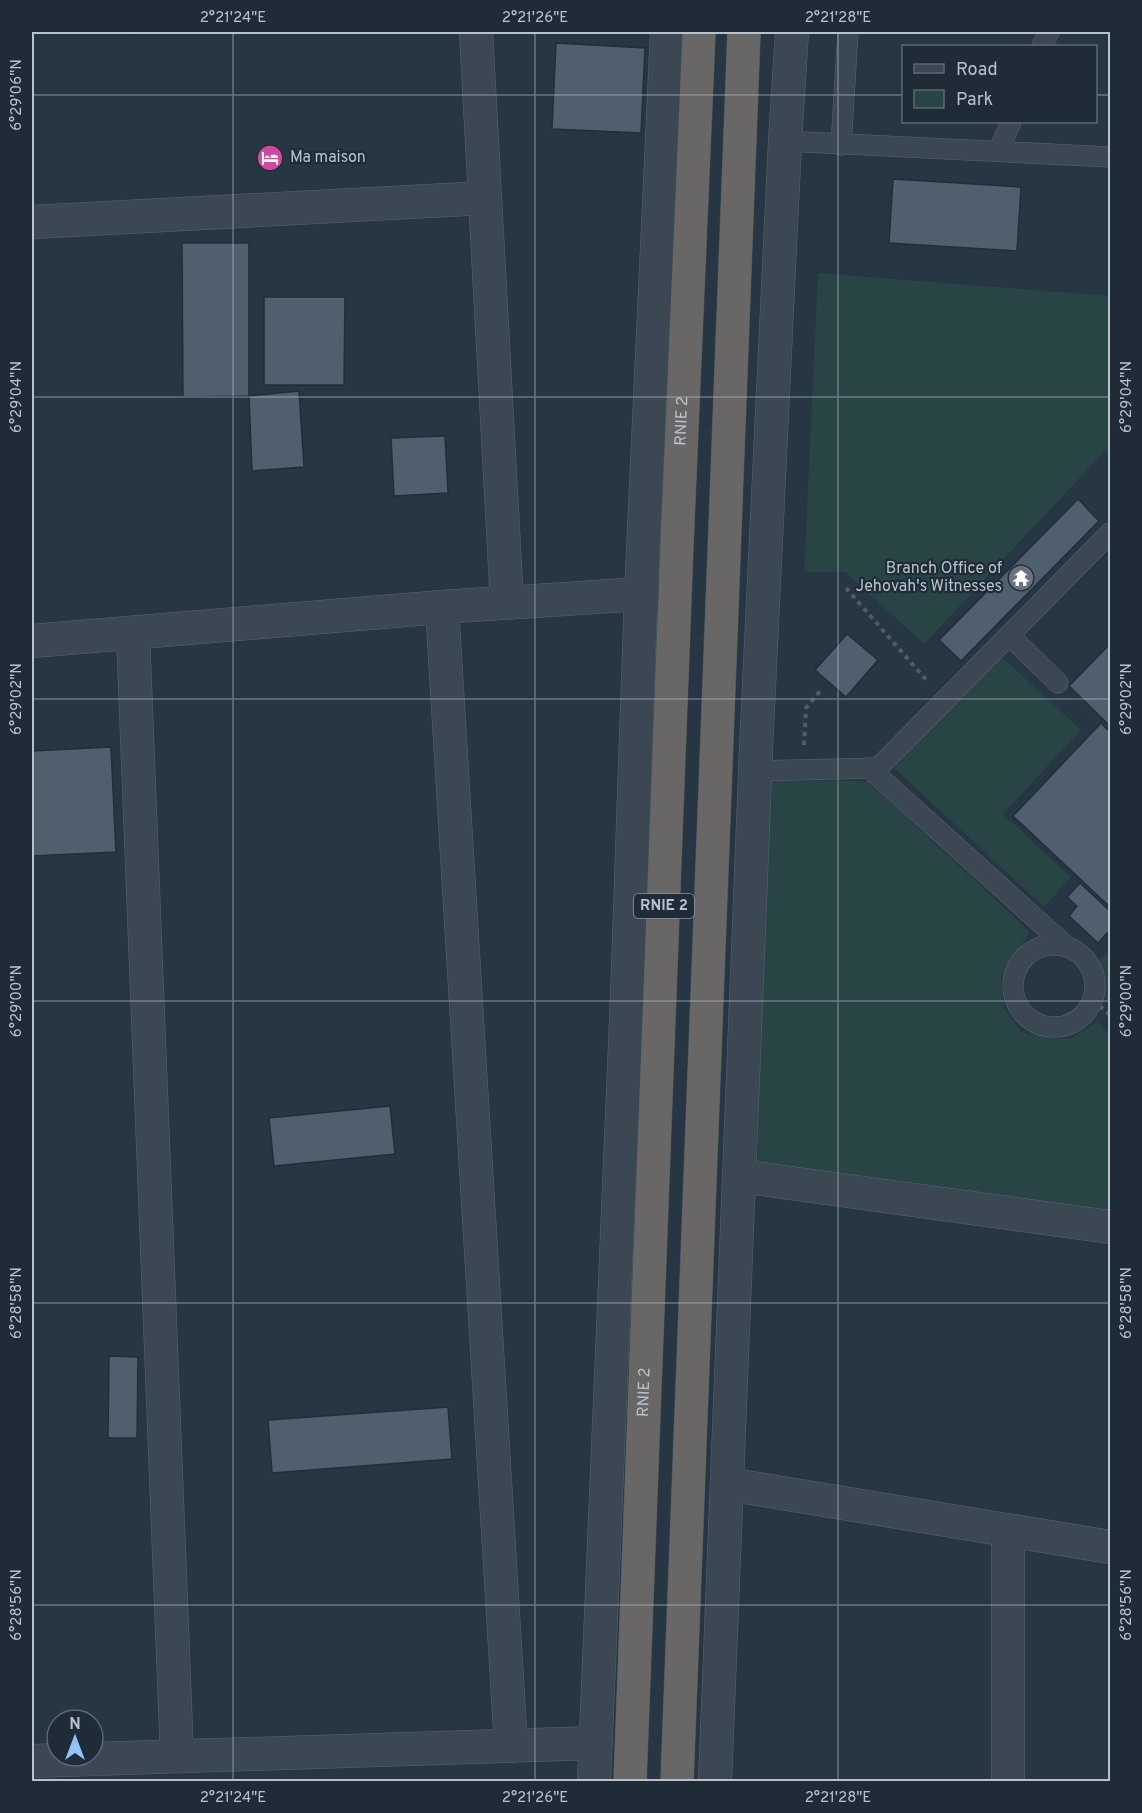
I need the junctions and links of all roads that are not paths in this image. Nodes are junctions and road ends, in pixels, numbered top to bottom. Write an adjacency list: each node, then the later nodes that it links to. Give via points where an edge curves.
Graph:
1 (476, 32): 12 (street)
2 (667, 32): 15 (street)
3 (699, 32): 16 (highway, RNIE 2 / RNIE 2)
4 (744, 32): 37 (highway, RNIE 2 / RNIE 2)
5 (792, 32): 8 (street)
6 (848, 32): 9 (lane)
7 (1011, 123): 10 (lane)
8 (785, 141): 9 (lane); 24 (street)
9 (842, 145): 10 (lane)
10 (999, 150): 11 (lane)
11 (1110, 156)
12 (485, 198): 13 (street); 17 (street)
13 (32, 222)
14 (1110, 533): 20 (lane)
15 (641, 594): 16 (street); 17 (street); 31 (street)
16 (676, 596): 36 (highway, RNIE 2 / RNIE 2)
17 (507, 603): 18 (street)
18 (442, 607): 19 (street); 32 (street)
19 (133, 634): 21 (street); 33 (street)
20 (1010, 635): 22 (lane); 23 (lane, via 878,768)
21 (32, 641)
22 (1058, 683)
23 (869, 768): 24 (lane); 25 (lane)
24 (756, 771): 26 (street)
25 (1066, 946): 25 (lane, via 1087,962 1093,974 1093,1000 1077,1020 1051,1028 1025,1017 1012,992 1013,978 1027,954 1039,947)
26 (739, 1176): 27 (street); 28 (street)
27 (1110, 1227)
28 (727, 1484): 29 (street); 38 (street)
29 (1008, 1530): 30 (street); 39 (street)
30 (1110, 1547)
31 (596, 1743): 32 (street); 35 (street)
32 (511, 1746): 33 (street)
33 (177, 1756): 34 (street)
34 (32, 1761)
35 (594, 1782)
36 (630, 1782)
37 (677, 1782)
38 (716, 1782)
39 (1008, 1782)

